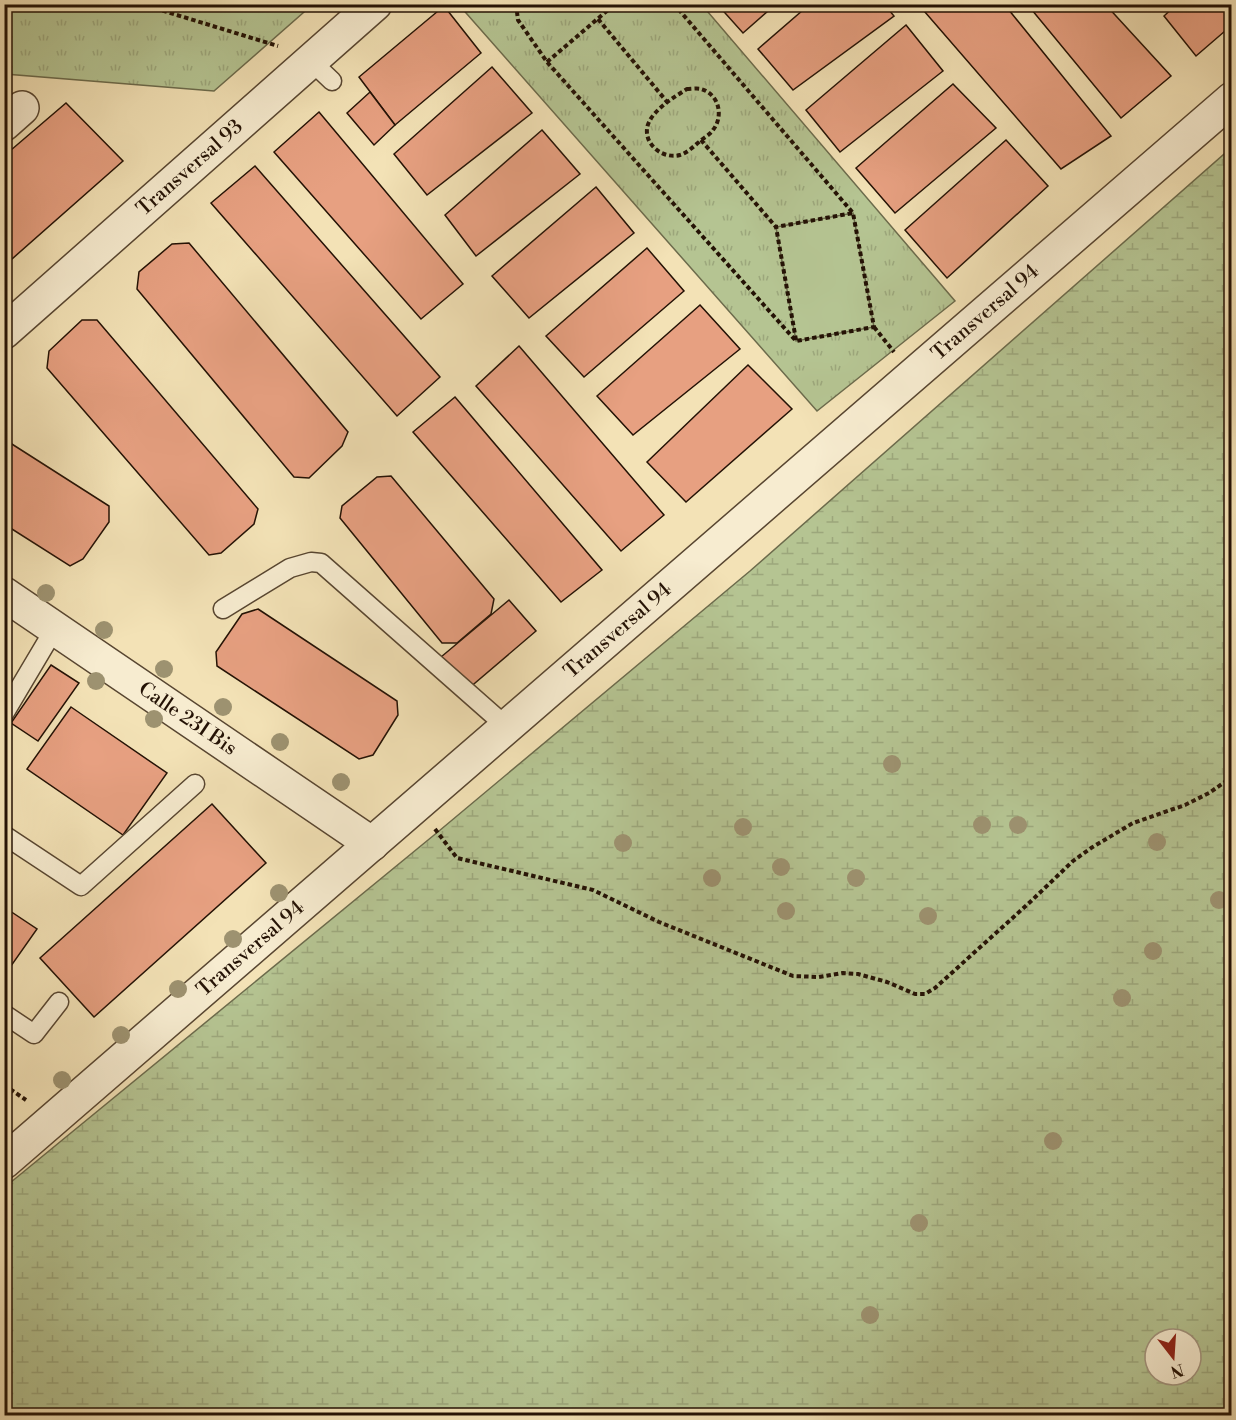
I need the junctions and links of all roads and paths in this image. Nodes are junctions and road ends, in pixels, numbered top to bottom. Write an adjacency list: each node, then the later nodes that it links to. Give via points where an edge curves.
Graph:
1 (141, 4): 8 (path, via 270,42)
2 (375, 4): 8 (street, Transversal 93)
3 (516, 4): 7 (path, via 518,20)
4 (615, 4): 6 (path)
5 (674, 4): 12 (path)
6 (598, 19): 7 (path); 10 (path)
7 (546, 62): 15 (path)
8 (321, 71): 14 (street, Transversal 93)
9 (1232, 99): 20 (street, Transversal 94)
10 (668, 103): 11 (path, via 687,90 700,89 712,95 719,106 719,119 713,131); 11 (path, via 652,116 648,125 648,138 655,149 667,155 680,154)
11 (701, 140): 13 (path)
12 (853, 213): 13 (path); 15 (path, via 874,327)
13 (776, 227): 15 (path)
14 (4, 332)
15 (796, 341)
16 (4, 594): 18 (street, Calle 23I Bis)
17 (223, 609): 20 (lane, via 290,568 321,563)
18 (55, 628): 19 (lane); 25 (street, Calle 23I Bis)
19 (4, 714)
20 (507, 727): 23 (street, Transversal 94)
21 (1232, 777): 23 (path, via 1209,793 1133,823 1091,848 925,994 858,974 793,976 659,922 593,890 458,858 439,831)
22 (195, 784): 24 (lane, via 81,886)
23 (411, 809): 25 (street, Transversal 94)
24 (4, 835)
25 (372, 844): 28 (street, Transversal 94)
26 (59, 1002): 27 (lane, via 34,1034)
27 (4, 1014)
28 (4, 1162)

